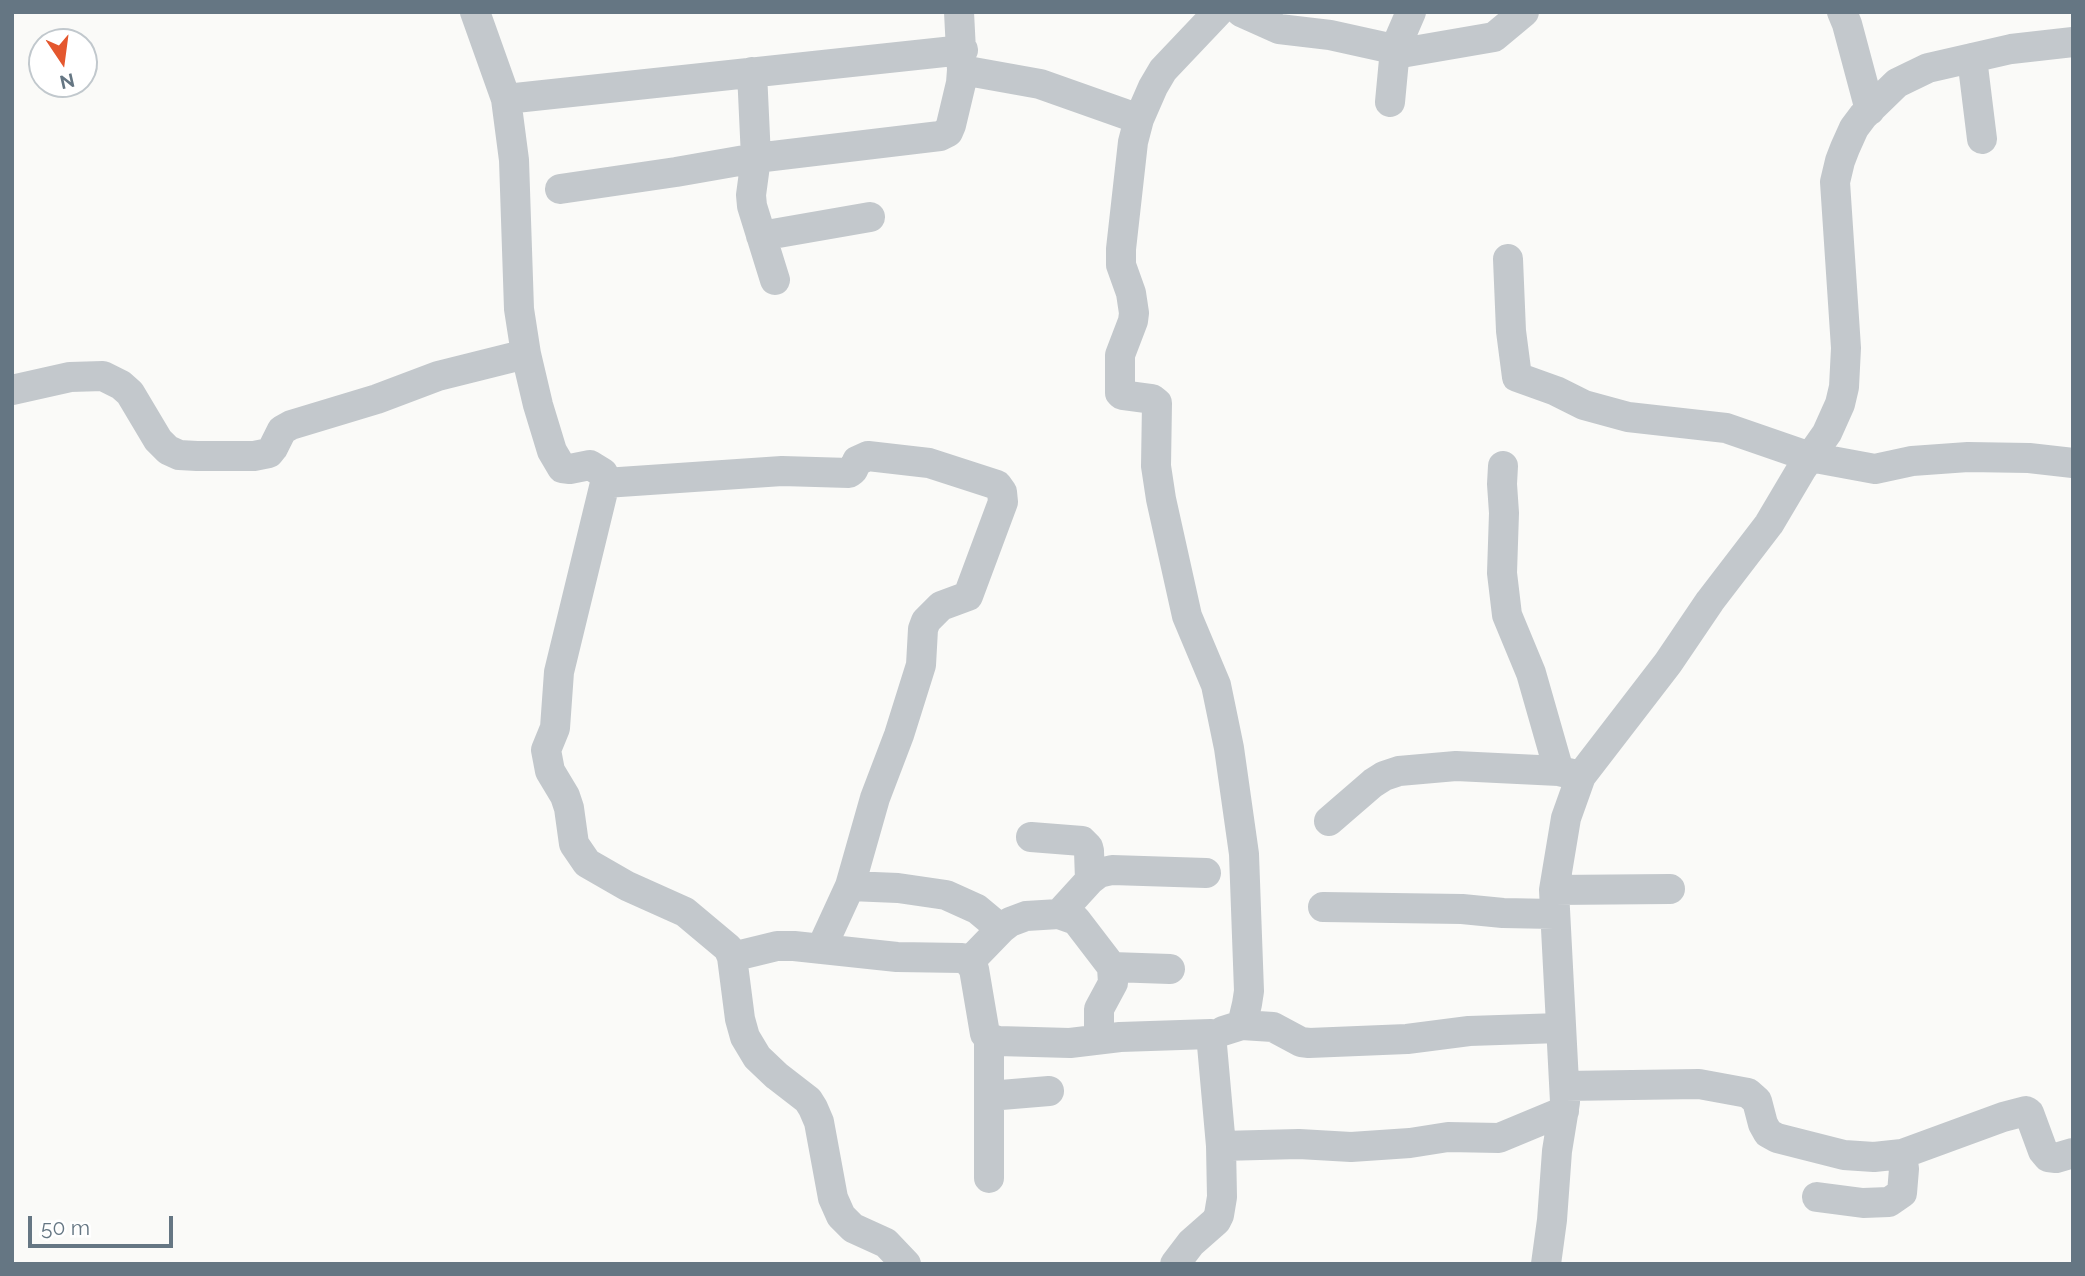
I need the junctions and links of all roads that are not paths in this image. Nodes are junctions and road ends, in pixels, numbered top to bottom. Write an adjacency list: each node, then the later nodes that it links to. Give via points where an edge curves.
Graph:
1 (475, 12): 13 (street)
2 (959, 12): 11 (street)
3 (1218, 12): 16 (street, via 1163,70)
4 (1241, 12): 9 (street, via 1279,29)
5 (1411, 12): 9 (street)
6 (1524, 12): 9 (street, via 1488,38 1407,52)
7 (1842, 12): 15 (street)
8 (2073, 42): 10 (street)
9 (1395, 49): 14 (street)
10 (1972, 58): 15 (street, via 1928,68 1897,83); 17 (street)
11 (962, 60): 12 (street); 16 (street); 18 (street, via 951,125 940,136)
12 (752, 72): 13 (street); 18 (street)
13 (506, 99): 24 (street)
14 (1390, 103)
15 (1870, 110): 26 (street, via 1854,128 1835,182 1846,348 1844,387 1827,433)
16 (1139, 119): 46 (street, via 1121,249 1134,313 1120,355 1120,393 1157,403 1156,466 1161,499 1187,616 1216,685 1229,748 1244,854 1249,991)
17 (1982, 139)
18 (756, 158): 19 (street); 21 (street, via 751,195)
19 (560, 189)
20 (870, 217): 21 (street)
21 (761, 236): 23 (street)
22 (1508, 259): 26 (street, via 1517,377 1584,405 1628,417 1726,428)
23 (775, 280)
24 (526, 354): 25 (street, via 467,368 291,425 282,430 269,453 254,456 179,455 168,450 130,393 103,376 70,377); 29 (street, via 557,462 562,468 590,465 600,469)
25 (12, 390)
26 (1810, 457): 27 (street, via 1875,469 1968,457); 30 (street, via 1769,524 1668,663)
27 (2073, 463)
28 (1503, 466): 30 (street, via 1502,573 1507,615)
29 (605, 483): 35 (street, via 782,471 849,473 857,461 868,456 929,463 997,485 1002,492 1003,502 968,596 941,606 926,621 921,665); 42 (street, via 559,672 555,728 546,760 569,808 574,844 587,863 685,912 721,941)
30 (1570, 773): 31 (street, via 1456,766 1399,771 1373,783); 37 (street)
31 (1329, 821)
32 (1031, 837): 34 (street, via 1082,841 1088,847)
33 (1206, 873): 34 (street, via 1112,870)
34 (1090, 880): 39 (street)
35 (850, 886): 40 (street, via 946,895 977,909); 41 (street)
36 (1670, 889): 37 (street)
37 (1554, 902): 38 (street, via 1503,913); 47 (street)
38 (1323, 907)
39 (1059, 914): 40 (street, via 1026,916); 44 (street, via 1076,920)
40 (1001, 929): 43 (street)
41 (821, 949): 42 (street, via 777,946); 43 (street)
42 (732, 957): 59 (street, via 745,1037 757,1057 813,1108 841,1216 853,1228 886,1243)
43 (969, 961): 49 (street, via 982,1027)
44 (1112, 967): 45 (street); 50 (street, via 1113,983 1099,1009)
45 (1170, 969)
46 (1242, 1025): 47 (street, via 1273,1027 1309,1043); 48 (street)
47 (1560, 1028): 53 (street)
48 (1211, 1034): 50 (street); 54 (street)
49 (989, 1038): 50 (street, via 1026,1043); 52 (street)
50 (1102, 1039)
51 (1049, 1091): 52 (street)
52 (989, 1097): 57 (street)
53 (1564, 1099): 54 (street, via 1499,1138 1351,1147); 56 (street, via 1699,1084 1748,1093 1757,1101 1768,1133 1777,1139 1844,1155); 61 (street)
54 (1220, 1146): 60 (street, via 1219,1215)
55 (2073, 1153): 56 (street, via 2048,1157 2026,1111)
56 (1902, 1154): 58 (street, via 1902,1193 1888,1202)
57 (989, 1178)
58 (1817, 1196)
59 (906, 1264)
60 (1175, 1264)
61 (1546, 1264)

